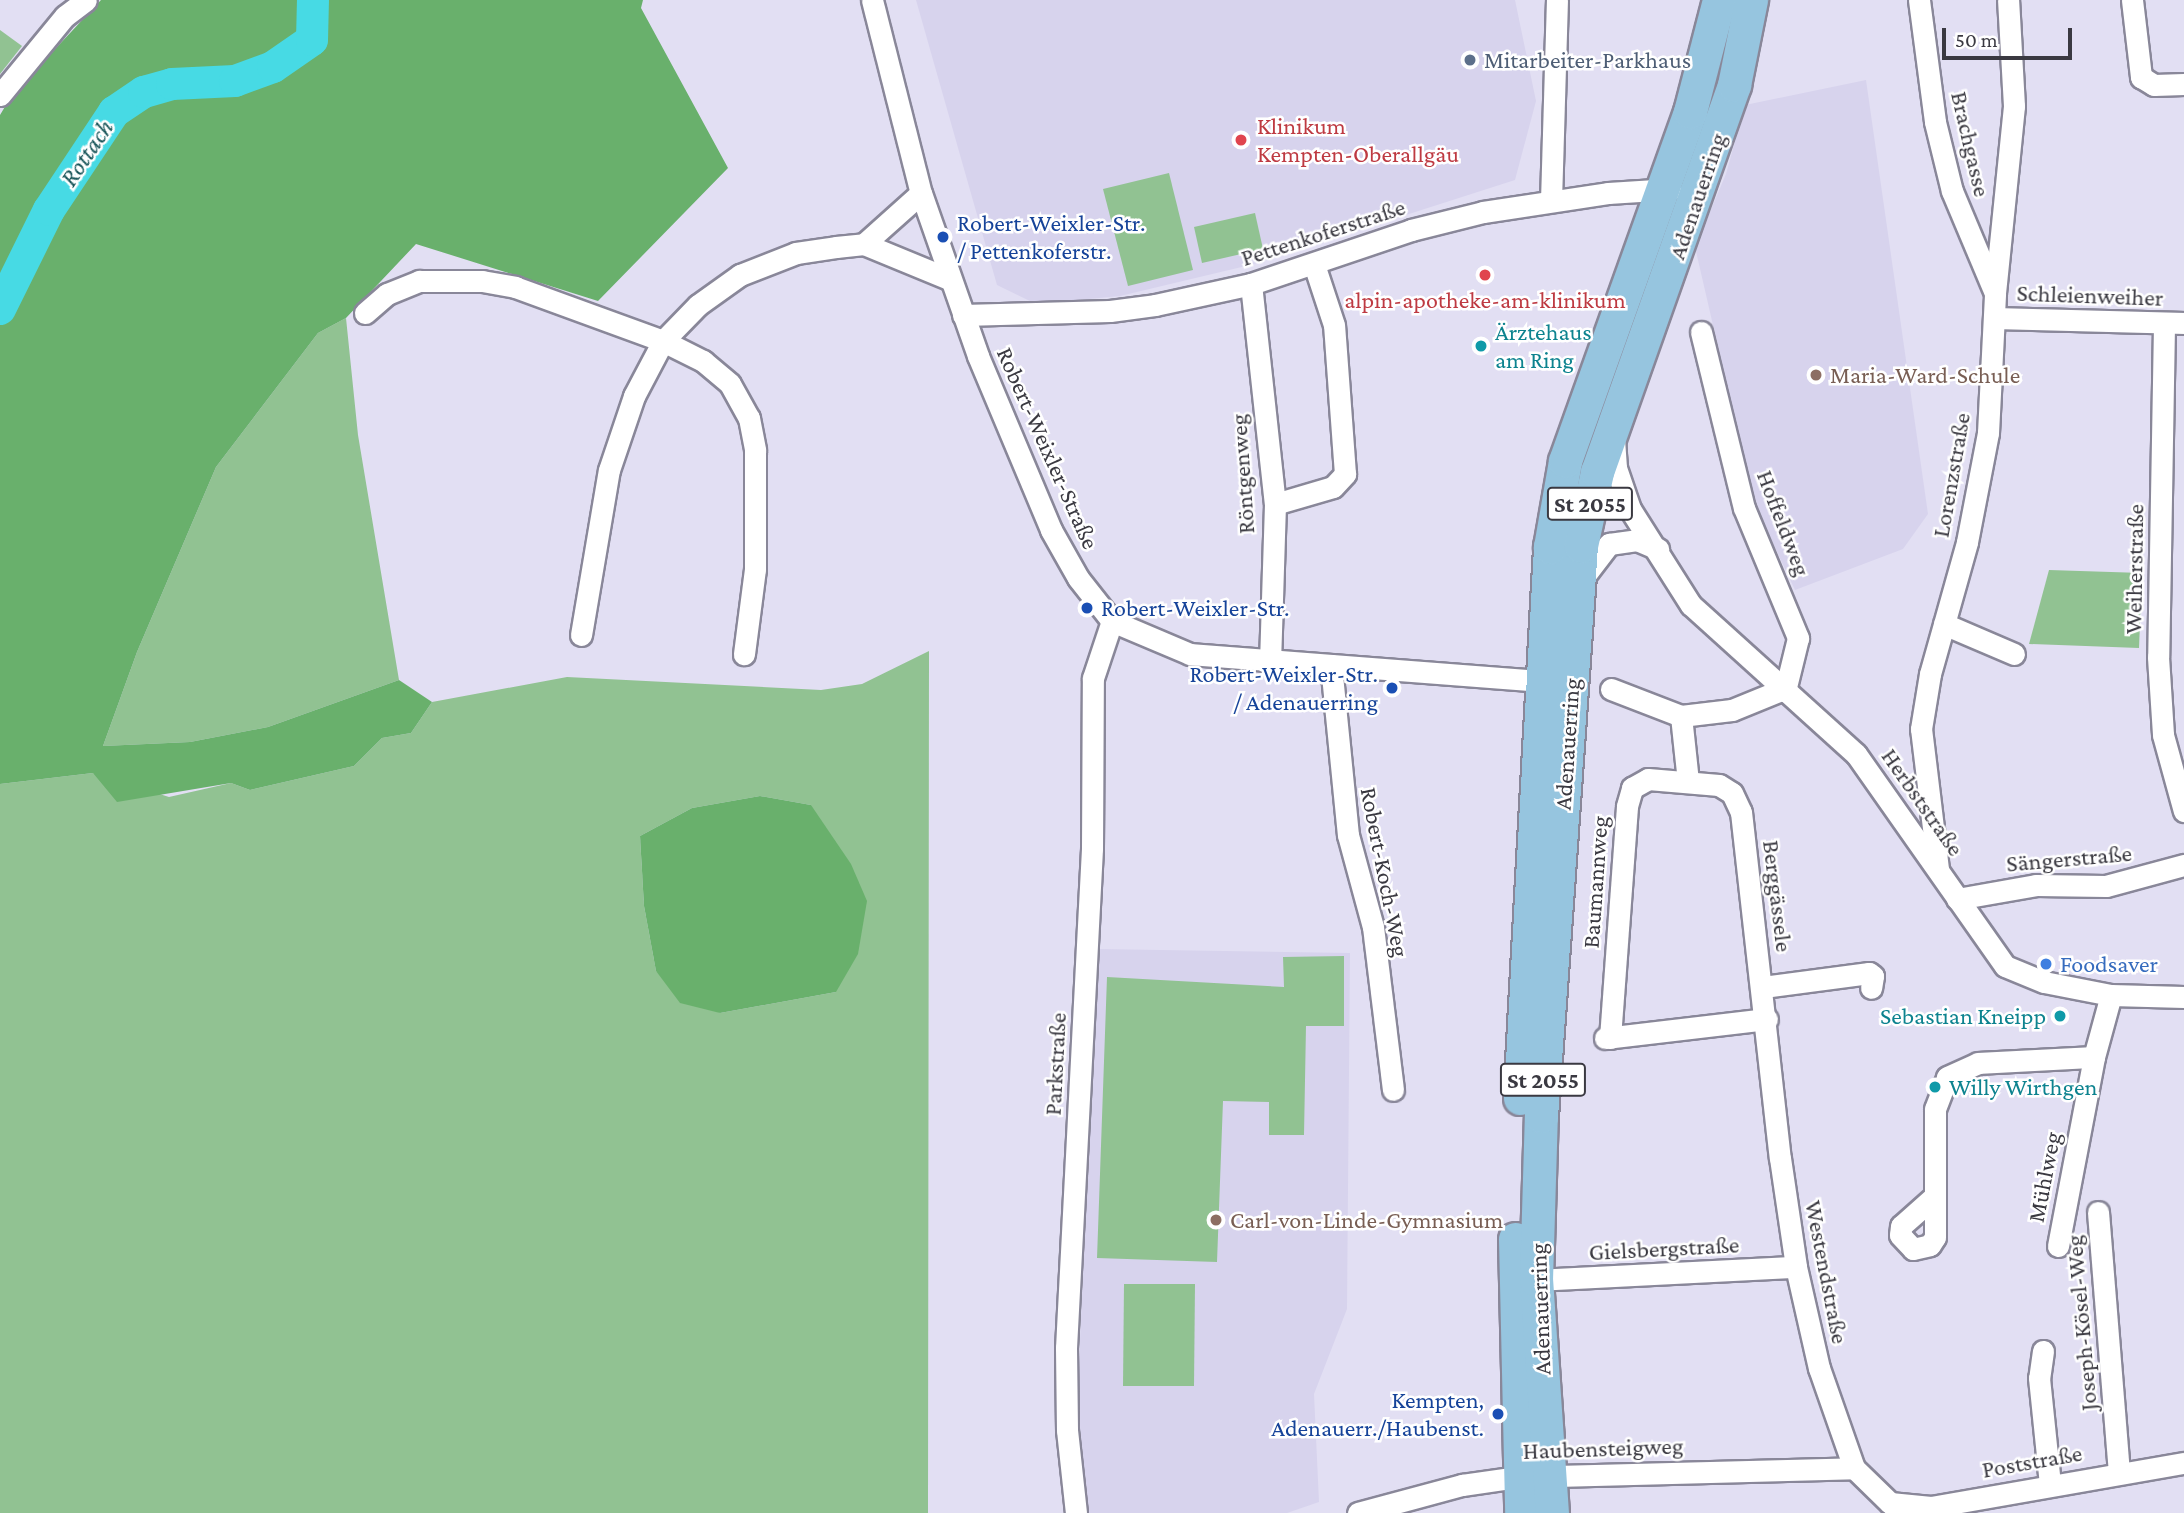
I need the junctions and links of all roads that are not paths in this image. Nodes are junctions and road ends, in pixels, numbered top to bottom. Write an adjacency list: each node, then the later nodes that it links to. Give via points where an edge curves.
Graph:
1 (86, 0): 10 (street, via 56,27)
2 (872, 0): 12 (street, Robert-Weixler-Straße)
3 (1558, 0): 14 (street)
4 (1719, 0): 11 (main road, Adenauerring / St 2055, via 1701,78)
5 (1751, 0): 13 (main road, Adenauerring / St 2055, via 1734,85)
6 (1919, 0): 19 (street, Brachgasse, via 1935,122 1952,191)
7 (2008, 0): 19 (street, Lorenzstraße, via 2014,106)
8 (2132, 0): 9 (street, via 2141,77 2154,85)
9 (2184, 84)
10 (0, 94)
11 (1663, 187): 13 (street, Pettenkoferstraße); 14 (street, Pettenkoferstraße); 37 (main road, Adenauerring / St 2055, via 1565,461 1550,547)
12 (920, 193): 15 (street); 17 (street, Robert-Weixler-Straße)
13 (1697, 195): 26 (main road, Adenauerring / St 2055)
14 (1551, 201): 16 (street, Pettenkoferstraße, via 1423,227)
15 (864, 244): 17 (street); 25 (street, via 796,253 740,275 698,305)
16 (1314, 264): 18 (street, Pettenkoferstraße); 27 (street, via 1334,325 1345,474 1333,488)
17 (949, 279): 21 (street, Robert-Weixler-Straße)
18 (1251, 284): 21 (street, Pettenkoferstraße, via 1110,311); 27 (street, Röntgenweg)
19 (1995, 293): 22 (street, Lorenzstraße)
20 (365, 313): 25 (street, via 387,294 419,281 482,281 539,295)
21 (963, 315): 30 (street, Robert-Weixler-Straße, via 1051,530 1078,578)
22 (1995, 318): 23 (street, Schleienweiher); 31 (street, Lorenzstraße, via 1988,433 1967,542)
23 (2174, 324): 42 (street, Weiherstraße, via 2158,657 2163,735)
24 (1701, 332): 39 (street, Hoffeldweg, via 1744,508 1798,638)
25 (663, 341): 32 (street, via 634,396 609,470); 33 (street, via 703,361 730,384 749,418 757,525)
26 (1614, 427): 28 (street, Herbststraße, via 1616,468 1630,509); 29 (main road, Adenauerring / St 2055, via 1597,472)
27 (1275, 504): 35 (street, Röntgenweg)
28 (1658, 550): 29 (street, via 1637,540 1609,544); 39 (street, Herbststraße, via 1691,605)
29 (1578, 583): 37 (main road, Adenauerring / St 2055)
30 (1112, 621): 35 (street, Robert-Weixler-Straße, via 1190,654); 65 (street, Parkstraße, via 1093,678 1092,848 1066,1348 1067,1430)
31 (1944, 624): 34 (street); 44 (street, Lorenzstraße, via 1921,729)
32 (581, 635)
33 (744, 654)
34 (2014, 654)
35 (1270, 661): 36 (street, Robert-Weixler-Straße)
36 (1331, 665): 37 (street, Robert-Weixler-Straße); 52 (street, Robert-Koch-Weg, via 1348,835 1373,927)
37 (1556, 683): 57 (main road, Adenauerring / St 2055); 62 (main road, Adenauerring / St 2055, via 1513,1269)
38 (1611, 689): 40 (street)
39 (1783, 690): 40 (street, via 1732,710); 44 (street, Herbststraße, via 1856,754)
40 (1681, 716): 41 (street)
41 (1688, 781): 46 (street, Berggässele, via 1719,785 1732,793 1741,812); 50 (street, Baumannweg, via 1648,779 1632,788 1608,1038)
42 (2184, 811)
43 (2184, 865): 45 (street, Sängerstraße, via 2106,886 2036,885)
44 (1938, 869): 45 (street, Herbststraße)
45 (1957, 899): 48 (street, Herbststraße, via 2005,966 2044,982)
46 (1763, 987): 47 (street, via 1868,973 1873,976); 50 (street, Berggässele)
47 (1871, 988)
48 (2111, 995): 49 (street, Herbststraße); 51 (street, Mühlweg)
49 (2184, 997)
50 (1767, 1019): 56 (street, Westendstraße)
51 (2094, 1057): 53 (street, via 1978,1063 1947,1077 1936,1109); 55 (street, Mühlweg)
52 (1392, 1090)
53 (1935, 1196)
54 (2098, 1212): 61 (street, Joseph-Kösel-Weg)
55 (2058, 1245)
56 (1796, 1267): 57 (street, Gielsbergstraße); 60 (street, Westendstraße, via 1819,1368)
57 (1536, 1280): 62 (main road, Adenauerring / St 2055)
58 (2043, 1350): 63 (street, via 2039,1378)
59 (2184, 1463): 61 (street, Poststraße)
60 (1854, 1468): 62 (street, Haubensteigweg); 64 (street, Westendstraße)
61 (2119, 1472): 63 (street, Poststraße)
62 (1534, 1477): 66 (street, Haubensteigweg, via 1462,1485); 67 (main road, Adenauerring / St 2055); 68 (main road, Adenauerring / St 2055)
63 (2050, 1484): 64 (street, Poststraße, via 1931,1507)
64 (1887, 1508)
65 (1076, 1513)
66 (1358, 1513)
67 (1521, 1513)
68 (1552, 1513)

